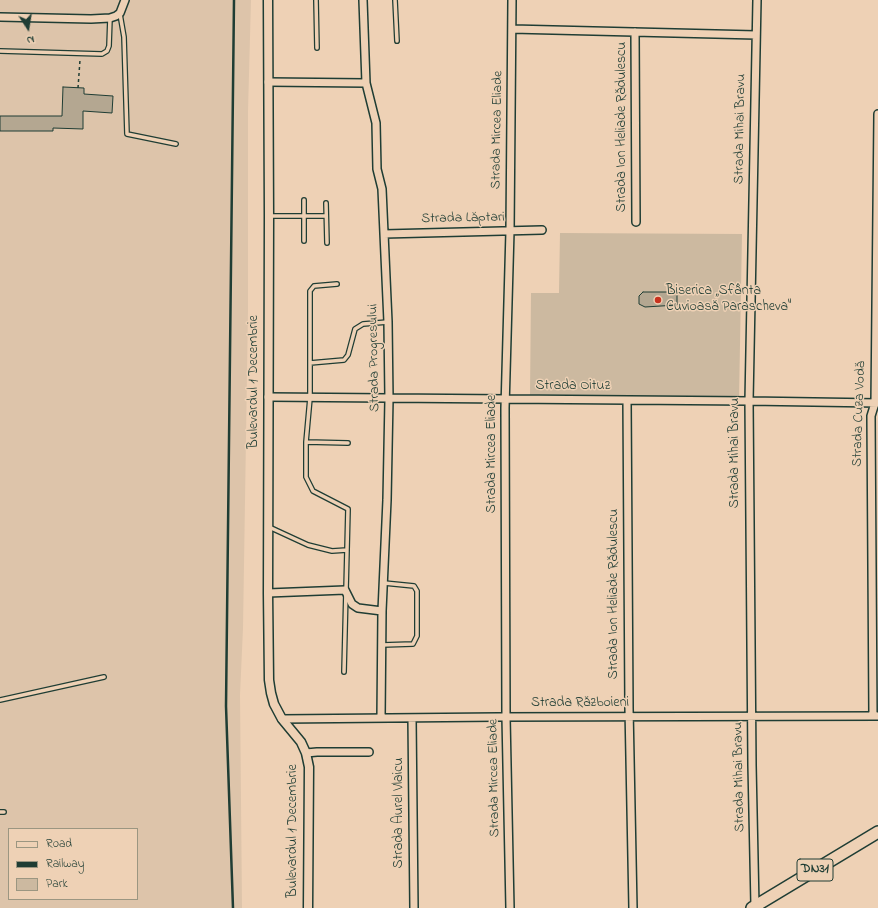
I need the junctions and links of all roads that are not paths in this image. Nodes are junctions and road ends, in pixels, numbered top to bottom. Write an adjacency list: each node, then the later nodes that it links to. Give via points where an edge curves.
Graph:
1 (126, 0): 8 (street)
2 (268, 0): 17 (street, Bulevardul 1 Decembrie)
3 (316, 0): 15 (lane)
4 (363, 0): 18 (street, Strada Progresului)
5 (395, 0): 14 (lane)
6 (512, 0): 11 (street, Strada Mircea Eliade)
7 (757, 0): 13 (street, Strada Mihai Bravu)
8 (120, 13): 10 (street); 20 (lane, via 124,37 126,134)
9 (0, 17): 10 (street)
10 (110, 18): 16 (lane, via 109,46 102,54)
11 (512, 29): 12 (street); 28 (street, Strada Mircea Eliade)
12 (635, 32): 13 (street); 26 (street, Strada Ion Heliade Rădulescu)
13 (756, 35): 40 (street, Strada Mihai Bravu)
14 (397, 41)
15 (317, 48)
16 (0, 51)
17 (268, 82): 18 (street); 24 (street, Bulevardul 1 Decembrie)
18 (366, 83): 29 (street, Strada Progresului, via 376,123 377,169 382,189)
19 (878, 114): 41 (street, Strada Cuza Vodă)
20 (176, 144)
21 (304, 200): 23 (lane)
22 (326, 203): 25 (lane)
23 (304, 215): 24 (lane); 25 (lane); 30 (lane)
24 (269, 216): 35 (street, Bulevardul 1 Decembrie)
25 (326, 216): 31 (lane)
26 (636, 222)
27 (542, 230): 28 (street, Strada Lăptari)
28 (510, 231): 29 (street, Strada Lăptari); 38 (street, Strada Mircea Eliade)
29 (384, 234): 33 (street, Strada Progresului)
30 (304, 241)
31 (327, 243)
32 (337, 284): 34 (lane, via 314,286 310,291)
33 (388, 322): 34 (lane, via 363,324 355,329 348,355 344,360); 37 (street, Strada Progresului)
34 (310, 363): 36 (lane)
35 (268, 398): 36 (street, Strada Oituz); 44 (street, Bulevardul 1 Decembrie)
36 (310, 398): 37 (street, Strada Oituz); 42 (lane)
37 (388, 399): 38 (street, Strada Oituz); 46 (street, Strada Progresului)
38 (505, 400): 39 (street, Strada Oituz); 56 (street, Strada Mircea Eliade)
39 (627, 400): 40 (street, Strada Oituz); 57 (street, Strada Ion Heliade Rădulescu)
40 (749, 401): 41 (street, Strada Oituz); 54 (street, Strada Mihai Bravu)
41 (876, 403): 55 (street, Strada Cuza Vodă, via 871,416)
42 (306, 442): 43 (lane); 45 (lane, via 306,477 313,491 348,509)
43 (348, 443)
44 (268, 527): 45 (lane, via 308,545 332,551); 48 (street, Bulevardul 1 Decembrie)
45 (347, 550): 47 (lane)
46 (384, 583): 49 (street, Strada Progresului); 50 (lane, via 414,586 418,591 417,636 413,644)
47 (345, 590): 48 (street); 49 (street, via 352,604 358,608); 51 (lane)
48 (268, 593): 60 (street, Bulevardul 1 Decembrie, via 269,680 274,704)
49 (382, 611): 50 (street, Strada Progresului)
50 (382, 645): 58 (street, Strada Progresului)
51 (344, 672)
52 (104, 677): 53 (lane)
53 (0, 700)
54 (752, 716): 55 (street, Strada Războieni); 57 (street, Strada Războieni); 64 (street, Strada Mihai Bravu)
55 (875, 716)
56 (506, 717): 57 (street, Strada Războieni); 59 (street, Strada Războieni); 67 (street, Strada Mircea Eliade)
57 (629, 717): 68 (street, Strada Ion Heliade Rădulescu)
58 (381, 718): 59 (street, Strada Războieni); 60 (street, Strada Războieni)
59 (412, 718): 66 (street, Strada Aurel Vlaicu)
60 (282, 719): 62 (street, Bulevardul 1 Decembrie)
61 (369, 752): 62 (street, Bulevardul 1 Decembrie)
62 (306, 753): 65 (street, Bulevardul 1 Decembrie, via 309,767)
63 (878, 832): 64 (main road, DN31)
64 (754, 907)
65 (308, 908)
66 (414, 908)
67 (510, 908)
68 (633, 908)

